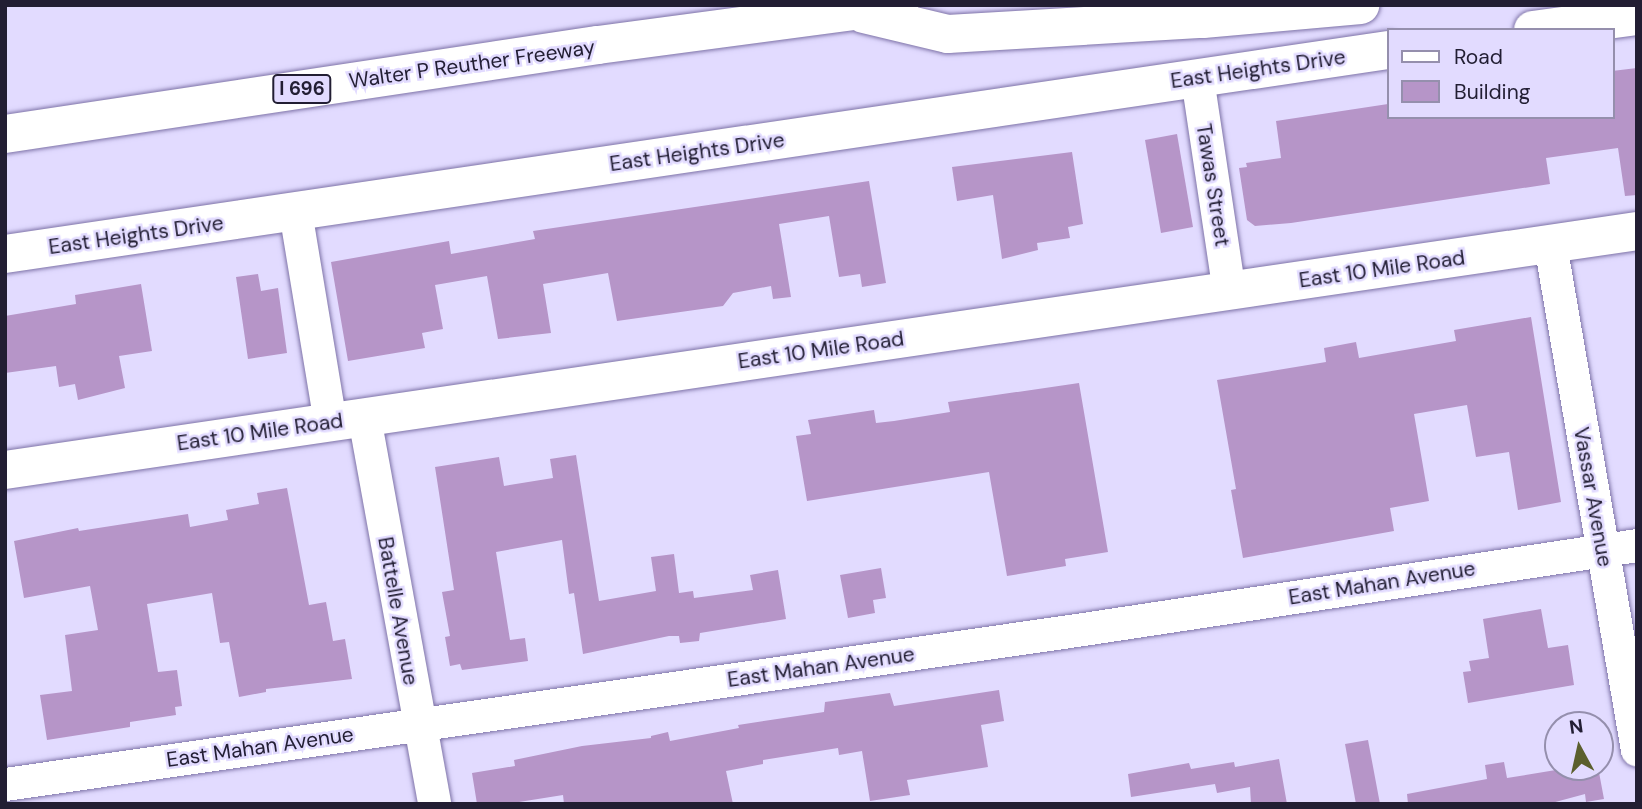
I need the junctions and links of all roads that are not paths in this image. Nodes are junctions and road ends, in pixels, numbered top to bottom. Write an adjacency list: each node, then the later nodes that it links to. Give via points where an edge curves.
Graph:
1 (791, 5): 7 (main road)
2 (898, 5): 4 (main road, Walter P Reuther Freeway / I 696)
3 (1360, 5): 4 (main road, via 948,34)
4 (856, 12): 7 (main road, Walter P Reuther Freeway / I 696)
5 (1637, 16): 6 (main road)
6 (1548, 28)
7 (598, 45): 10 (main road, Walter P Reuther Freeway / I 696)
8 (1386, 50): 9 (main road, East Heights Drive)
9 (1197, 78): 11 (main road, East Heights Drive); 15 (street, Tawas Street)
10 (5, 134)
11 (295, 211): 14 (main road, East Heights Drive); 16 (street, Battelle Avenue)
12 (1637, 231): 13 (main road, East 10 Mile Road)
13 (1550, 244): 15 (main road, East 10 Mile Road); 19 (street, Vassar Avenue)
14 (5, 254)
15 (1229, 292): 16 (main road, East 10 Mile Road)
16 (347, 420): 17 (main road, East 10 Mile Road); 20 (street, Battelle Avenue)
17 (5, 470)
18 (1637, 545): 19 (street, East Mahan Avenue)
19 (1602, 550): 20 (street, East Mahan Avenue); 21 (street, Vassar Avenue)
20 (419, 725): 22 (street, East Mahan Avenue); 23 (street, Battelle Avenue)
21 (1637, 750)
22 (5, 784)
23 (434, 804)

